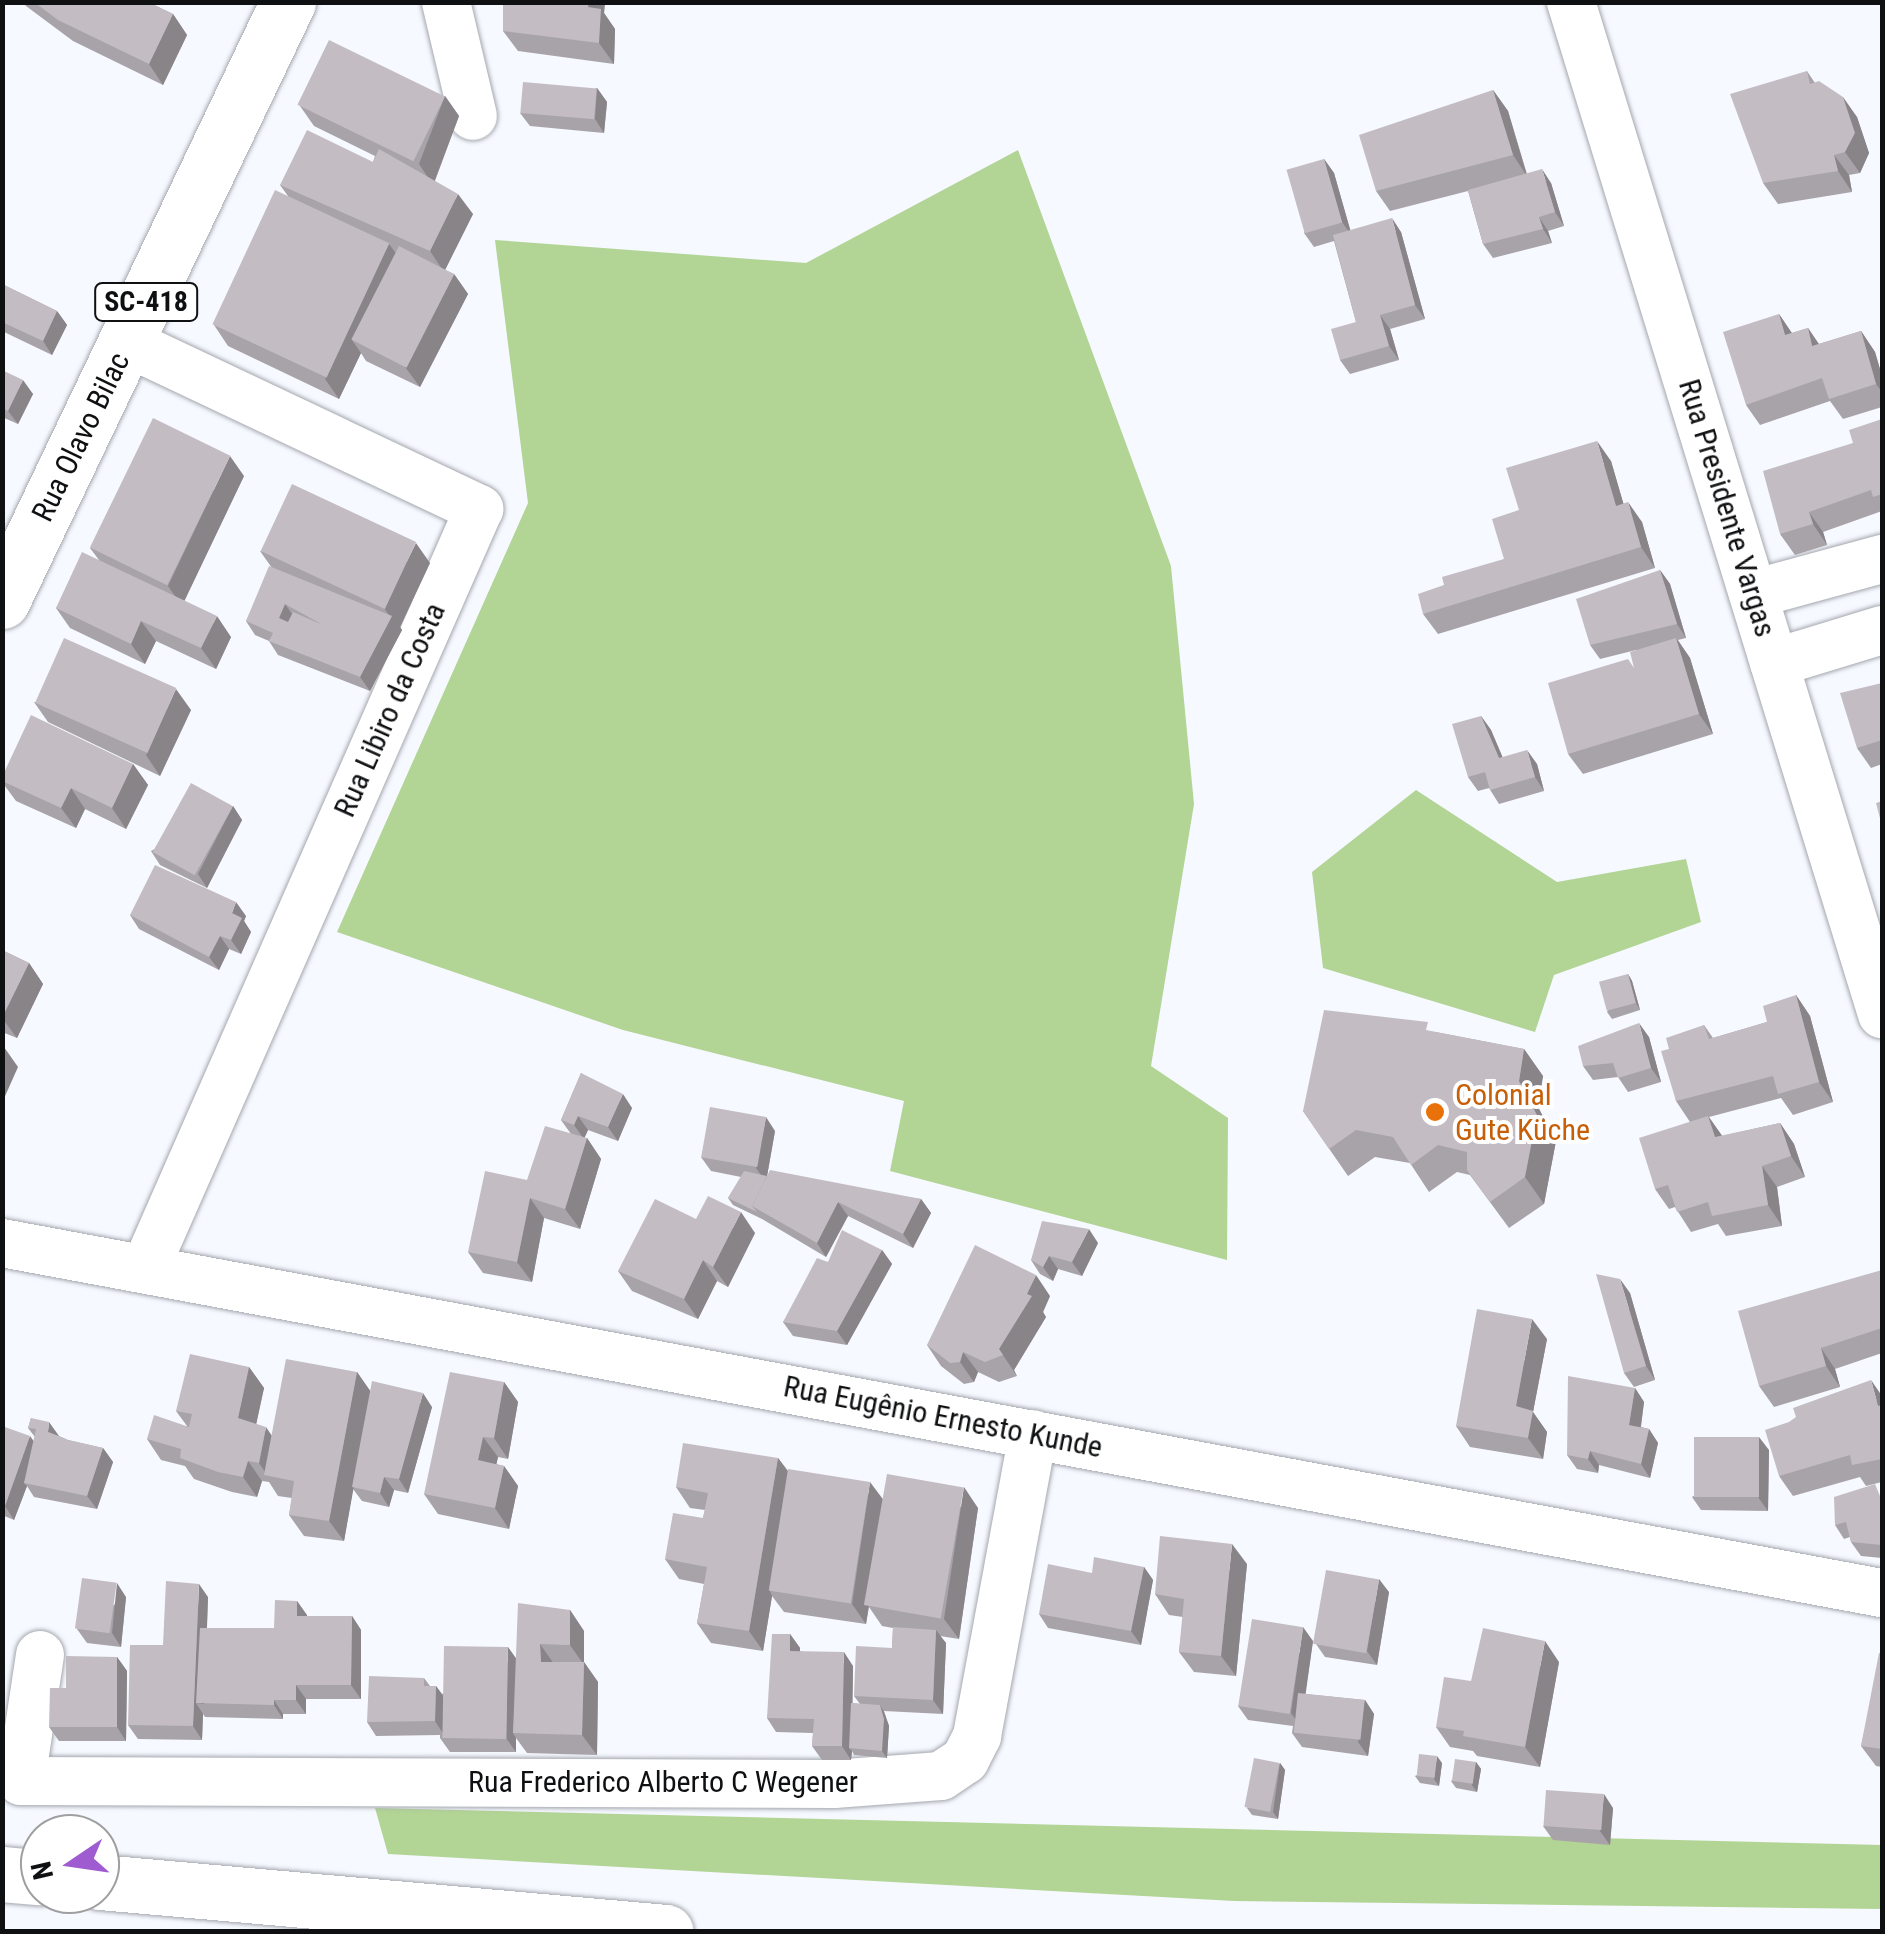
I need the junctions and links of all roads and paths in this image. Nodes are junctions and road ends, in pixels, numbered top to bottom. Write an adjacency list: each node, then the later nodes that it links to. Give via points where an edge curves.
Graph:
1 (288, 2): 5 (main road, Rua Olavo Bilac / SC-418)
2 (446, 2): 4 (street)
3 (1571, 2): 7 (street, Rua Presidente Vargas)
4 (473, 116)
5 (126, 342): 8 (main road, Rua Olavo Bilac / SC-418); 13 (street, Rua Libiro da Costa, via 479,509)
6 (1882, 558): 7 (street)
7 (1753, 594): 10 (street, Rua Presidente Vargas)
8 (2, 601)
9 (1882, 630): 10 (street)
10 (1774, 663): 11 (street, Rua Presidente Vargas)
11 (1882, 1014)
12 (2, 1242): 13 (street, Rua Eugênio Ernesto Kunde)
13 (145, 1269): 14 (street, Rua Eugênio Ernesto Kunde)
14 (1034, 1434): 15 (street, Rua Eugênio Ernesto Kunde); 16 (street, Rua Frederico Alberto C Wegener, via 977,1736 965,1760 942,1776 834,1784 21,1780)
15 (1882, 1593)
16 (40, 1655)
17 (120, 1884): 18 (main road)
18 (666, 1932)

